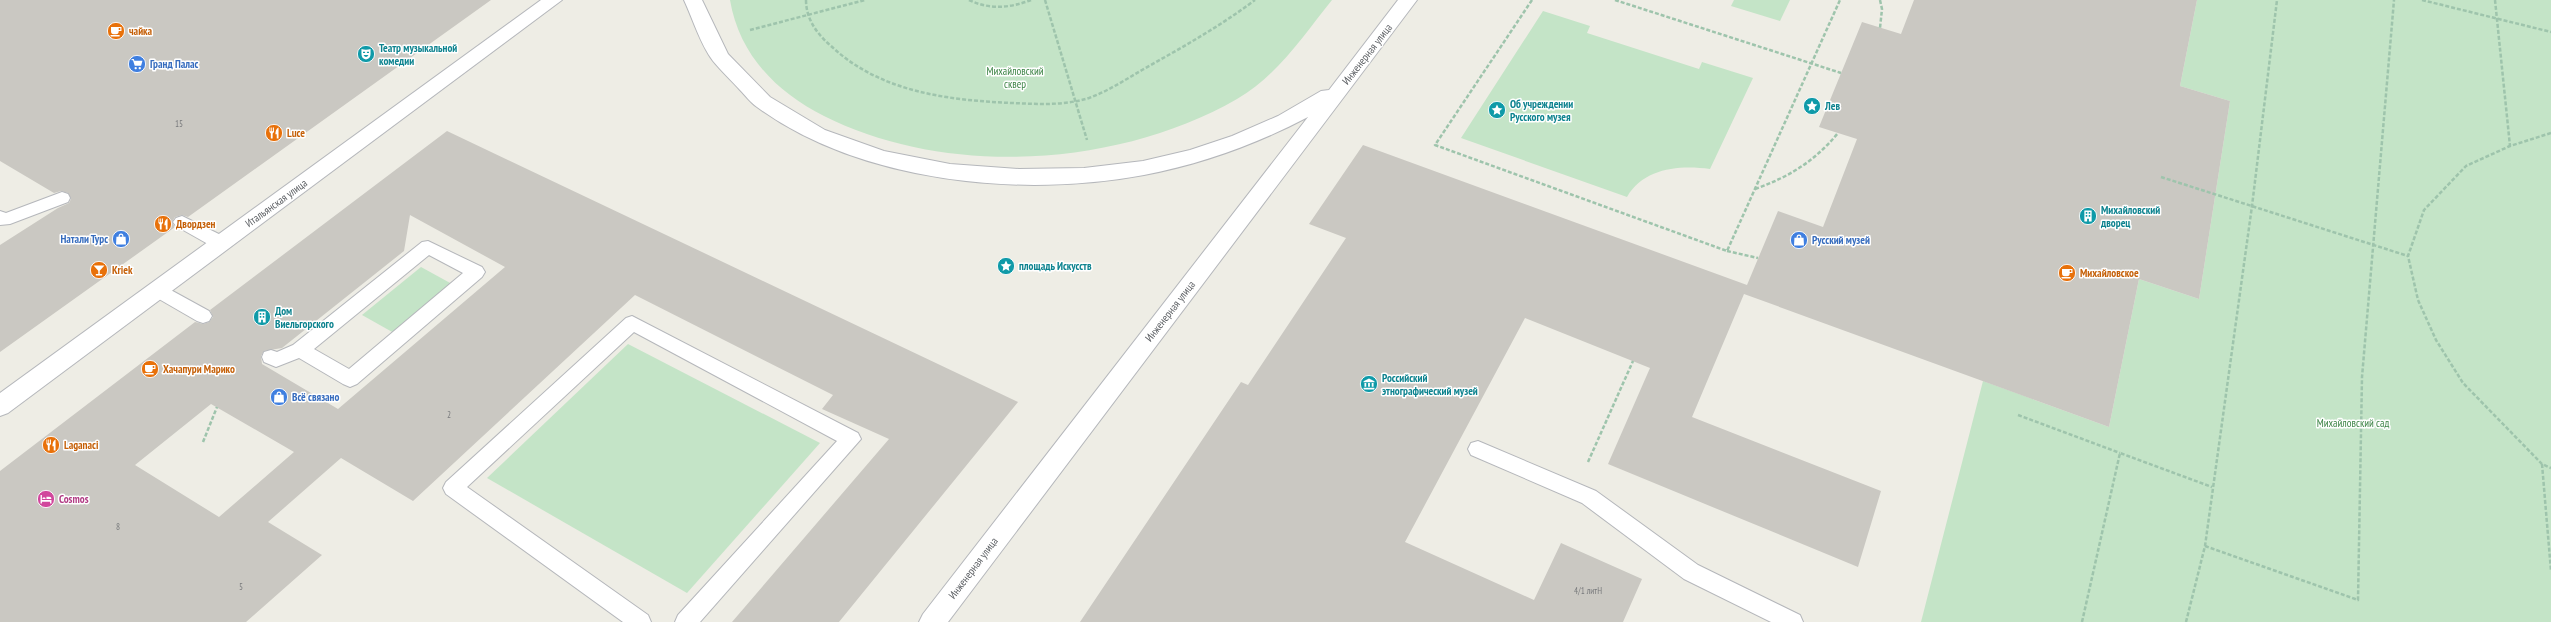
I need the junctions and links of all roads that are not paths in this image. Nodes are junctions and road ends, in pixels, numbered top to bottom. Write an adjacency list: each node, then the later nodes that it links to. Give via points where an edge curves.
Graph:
1 (553, 0): 8 (street, Итальянская улица)
2 (693, 0): 4 (street, via 700,24 717,54 741,83 773,109 813,132 858,151 910,165 966,174 1024,178 1084,175 1157,164 1200,154 1252,136 1300,114)
3 (1408, 0): 4 (street, Инженерная улица)
4 (1340, 88): 17 (street, Инженерная улица)
5 (62, 198): 6 (lane, via 4,220)
6 (0, 217)
7 (182, 222): 8 (lane)
8 (221, 243): 9 (street, Итальянская улица)
9 (158, 290): 10 (lane); 13 (street, Итальянская улица)
10 (202, 316)
11 (300, 350): 11 (lane, via 350,379 476,272 428,247); 12 (lane, via 276,360)
12 (271, 357)
13 (0, 406)
14 (1478, 449): 18 (lane, via 1589,497 1691,572)
15 (640, 622): 16 (lane, via 453,488 632,323 851,438)
16 (686, 622)
17 (932, 622)
18 (1792, 622)

